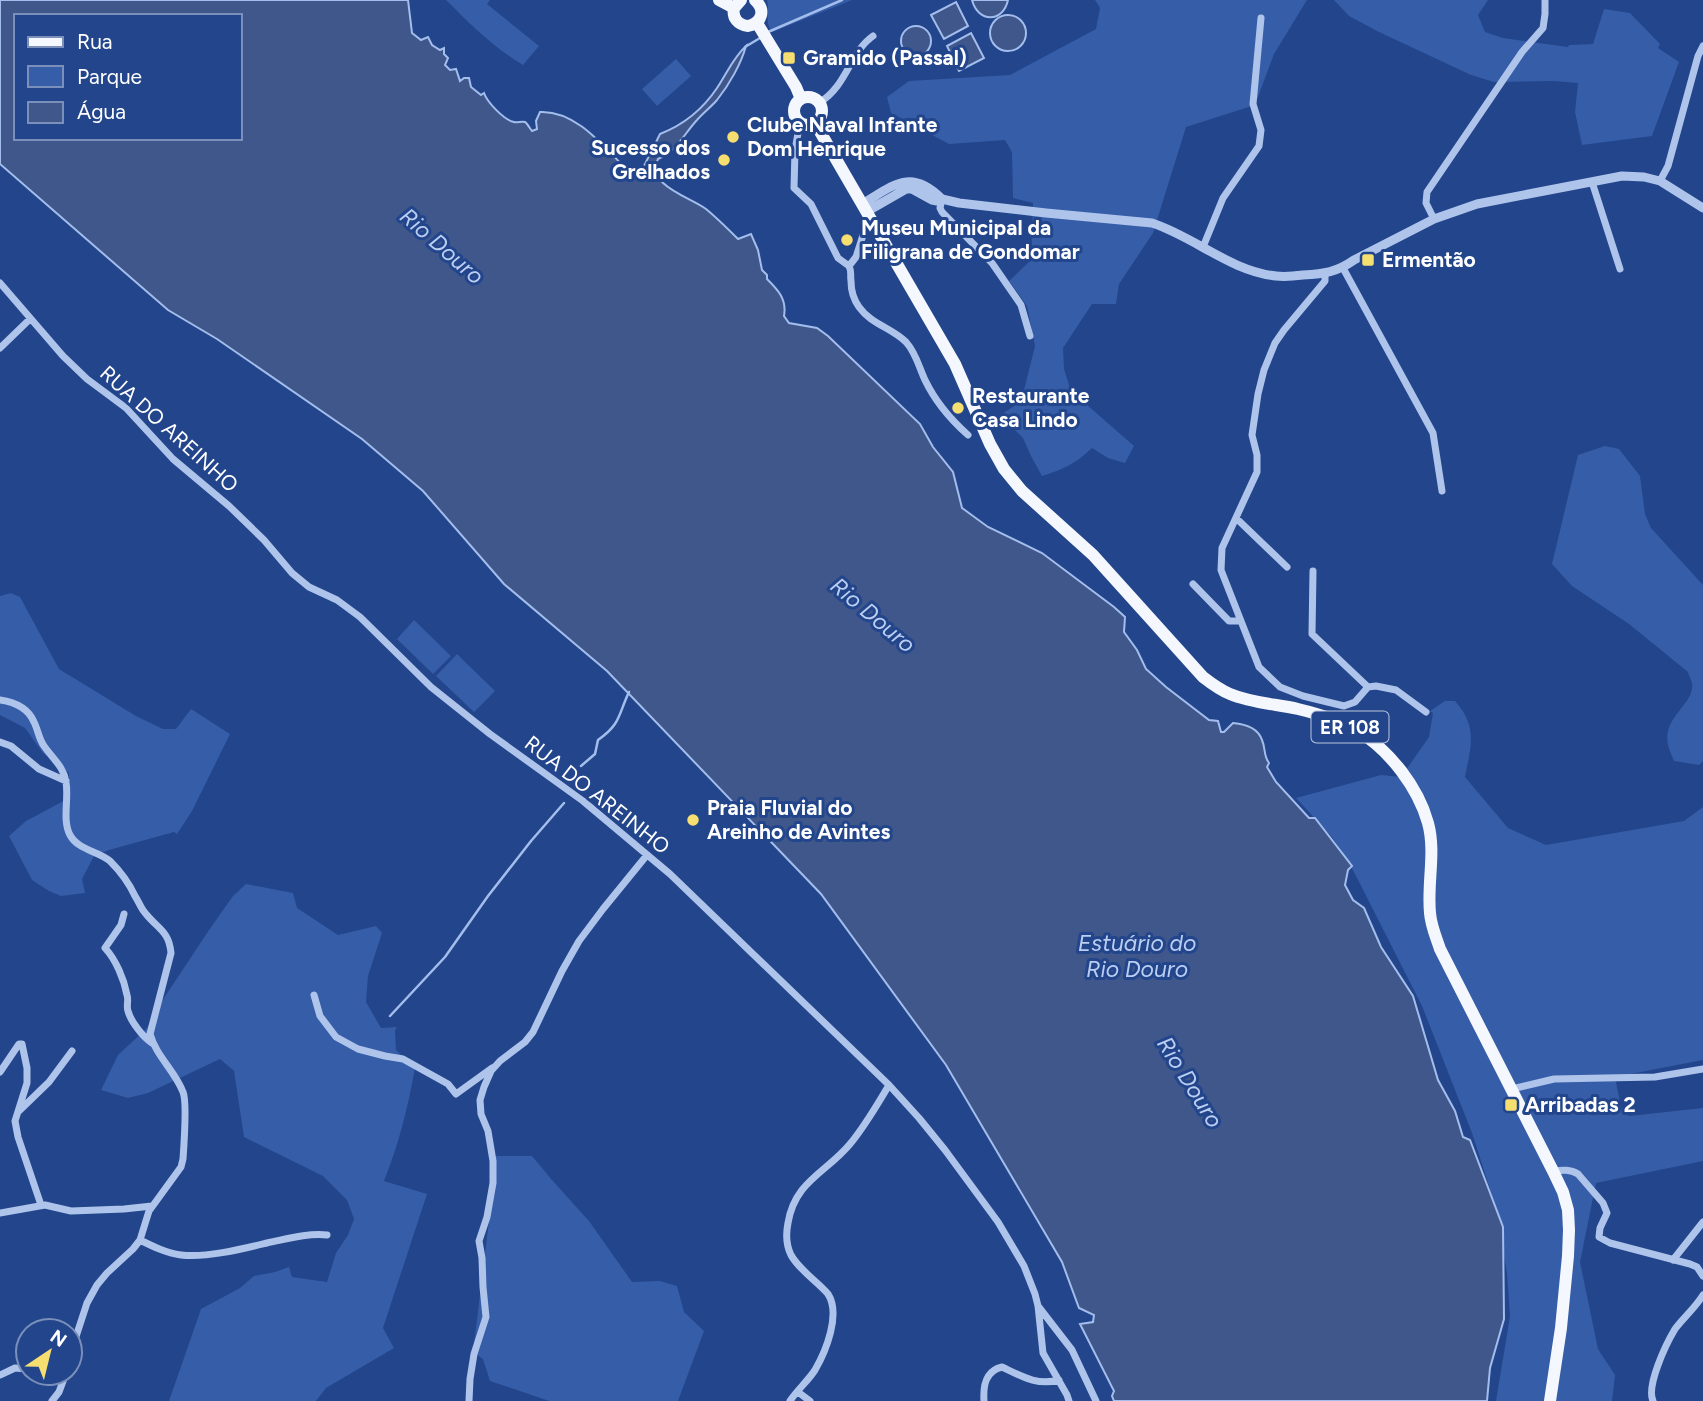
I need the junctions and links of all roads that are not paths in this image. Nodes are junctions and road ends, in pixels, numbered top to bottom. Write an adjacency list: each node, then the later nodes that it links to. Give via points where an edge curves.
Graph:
1 (719, 0): 4 (main road)
2 (755, 0): 6 (main road, via 762,12)
3 (1545, 0): 18 (street, via 1543,27 1427,192)
4 (737, 4): 6 (main road, via 738,23)
5 (1261, 18): 20 (street, via 1253,104 1261,130 1259,146 1223,198)
6 (761, 31): 9 (main road)
7 (873, 36): 10 (street, via 838,87)
8 (1703, 46): 13 (street)
9 (802, 99): 10 (main road, via 811,97); 11 (main road, via 794,112)
10 (819, 103): 12 (main road, via 822,111)
11 (800, 122): 12 (main road); 21 (street, via 794,188 811,204 838,258)
12 (816, 123): 16 (main road, ER 108)
13 (1660, 181): 14 (street, via 1622,176); 17 (street)
14 (1592, 182): 18 (street, via 1477,204); 23 (street)
15 (942, 199): 16 (street, via 932,200 906,189); 20 (street, via 1152,223); 27 (street, via 942,212 992,263 1021,305)
16 (864, 208): 40 (main road, ER 108, via 955,364 990,444 1021,491 1093,555 1203,677 1241,698)
17 (1703, 208)
18 (1434, 219): 22 (street)
19 (864, 229): 21 (street)
20 (1203, 247): 24 (street, via 1269,275)
21 (849, 266): 29 (street, via 857,304 866,316 907,343 937,402)
22 (1343, 268): 24 (street); 30 (street, via 1433,433)
23 (1620, 269)
24 (1325, 274): 31 (street, via 1325,281 1275,344 1264,370 1252,435 1257,472)
25 (0, 283): 26 (street, RUA DO AREINHO)
26 (30, 319): 28 (street); 45 (street, RUA DO AREINHO, via 79,372 126,408 173,459 256,531 292,573 360,617 431,687)
27 (1030, 336)
28 (0, 348)
29 (968, 435)
30 (1442, 491)
31 (1236, 518): 32 (street); 35 (street, via 1222,548 1221,570)
32 (1287, 567)
33 (1313, 571): 36 (street, via 1312,634)
34 (1193, 584): 35 (street, via 1229,621)
35 (1241, 621): 37 (street, via 1259,667 1280,687)
36 (1368, 687): 39 (street, via 1355,702 1344,706); 41 (street, via 1396,690)
37 (1303, 696): 39 (street); 40 (street)
38 (0, 700): 44 (street, via 12,701 32,718)
39 (1320, 700): 42 (street)
40 (1299, 710): 42 (main road, ER 108)
41 (1426, 712)
42 (1318, 714): 54 (main road, ER 108, via 1371,740 1414,789 1429,824 1434,933)
43 (0, 742): 44 (street)
44 (66, 781): 48 (street, via 71,837 121,873 170,946 150,1034)
45 (647, 855): 50 (street, via 579,941 533,1032); 53 (street, RUA DO AREINHO)
46 (124, 914): 48 (street, via 106,948 128,998 130,1016)
47 (313, 995): 50 (street, via 320,1016 336,1037 358,1049 403,1059 448,1084 456,1094)
48 (153, 1043): 58 (street, via 185,1095 181,1167)
49 (72, 1051): 55 (street)
50 (495, 1066): 70 (street, via 480,1100 493,1183 479,1241 486,1317 474,1354)
51 (1703, 1069): 54 (street, via 1655,1077 1554,1079)
52 (0, 1072): 55 (street, via 22,1044 27,1083)
53 (889, 1085): 66 (street, RUA DO AREINHO, via 998,1222 1024,1266); 69 (street, via 849,1146 806,1184 793,1202 787,1231 791,1256 828,1294 833,1309 826,1345)
54 (1512, 1089): 56 (main road, ER 108)
55 (16, 1114): 57 (street, via 18,1138)
56 (1553, 1171): 63 (street, via 1573,1171 1603,1203 1607,1213 1600,1228 1602,1240); 76 (main road, ER 108, via 1568,1210 1569,1230)
57 (40, 1205): 58 (street, via 71,1211); 59 (street)
58 (152, 1206): 62 (street)
59 (0, 1213)
60 (1703, 1222): 63 (street)
61 (327, 1235): 62 (street, via 205,1255 178,1255)
62 (140, 1240): 67 (street, via 97,1285)
63 (1673, 1259): 64 (street, via 1697,1268)
64 (1703, 1276)
65 (1703, 1295): 77 (street, via 1670,1339 1653,1378)
66 (1038, 1306): 68 (street, via 1043,1353); 75 (street, RUA DO AREINHO, via 1072,1350)
67 (82, 1317)
68 (1059, 1380): 73 (street, via 1040,1382 996,1368 983,1389); 74 (street)
69 (798, 1392): 71 (street); 72 (street)
70 (469, 1401)
71 (790, 1401)
72 (810, 1401)
73 (984, 1401)
74 (1069, 1401)
75 (1096, 1401)
76 (1550, 1401)
77 (1653, 1401)

